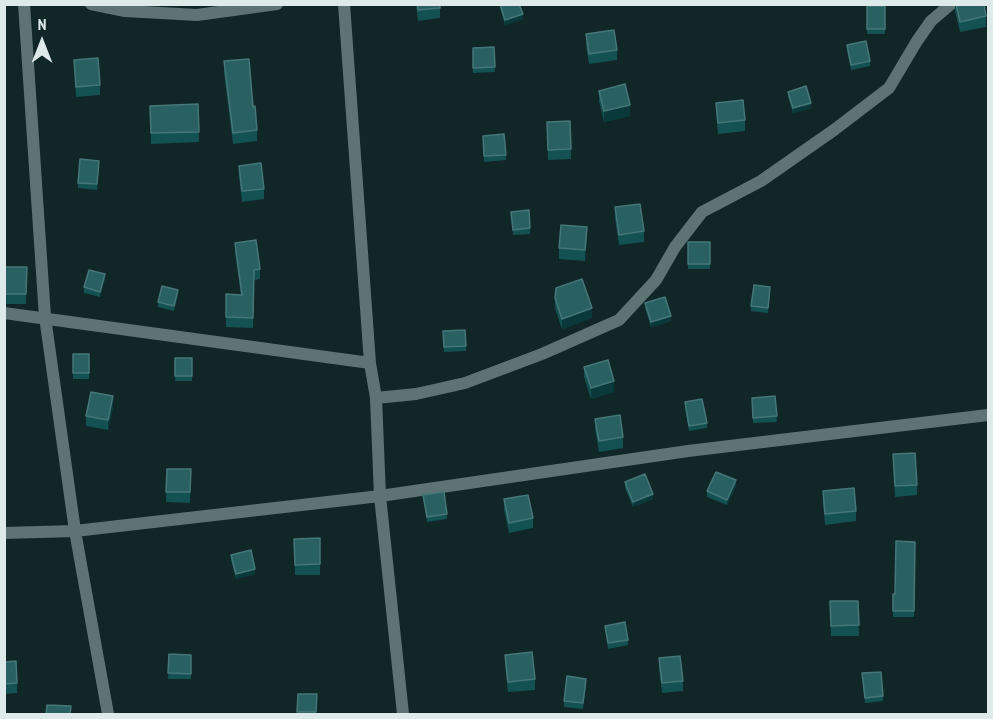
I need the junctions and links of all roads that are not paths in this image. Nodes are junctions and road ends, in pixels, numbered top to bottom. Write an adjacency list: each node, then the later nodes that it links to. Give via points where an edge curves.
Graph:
1 (24, 4): 7 (street)
2 (92, 4): 3 (street, via 125,11 197,15)
3 (277, 4)
4 (344, 4): 8 (street)
5 (951, 4): 9 (street, via 931,21 889,88 760,181 702,212 675,247 657,280 619,320 465,383)
6 (4, 312): 7 (street)
7 (45, 317): 8 (street); 12 (street)
8 (370, 363): 9 (street)
9 (376, 398): 11 (street)
10 (988, 415): 11 (street, via 688,451)
11 (380, 496): 12 (street); 15 (street)
12 (75, 531): 13 (street); 14 (street)
13 (4, 533)
14 (108, 714)
15 (404, 714)

